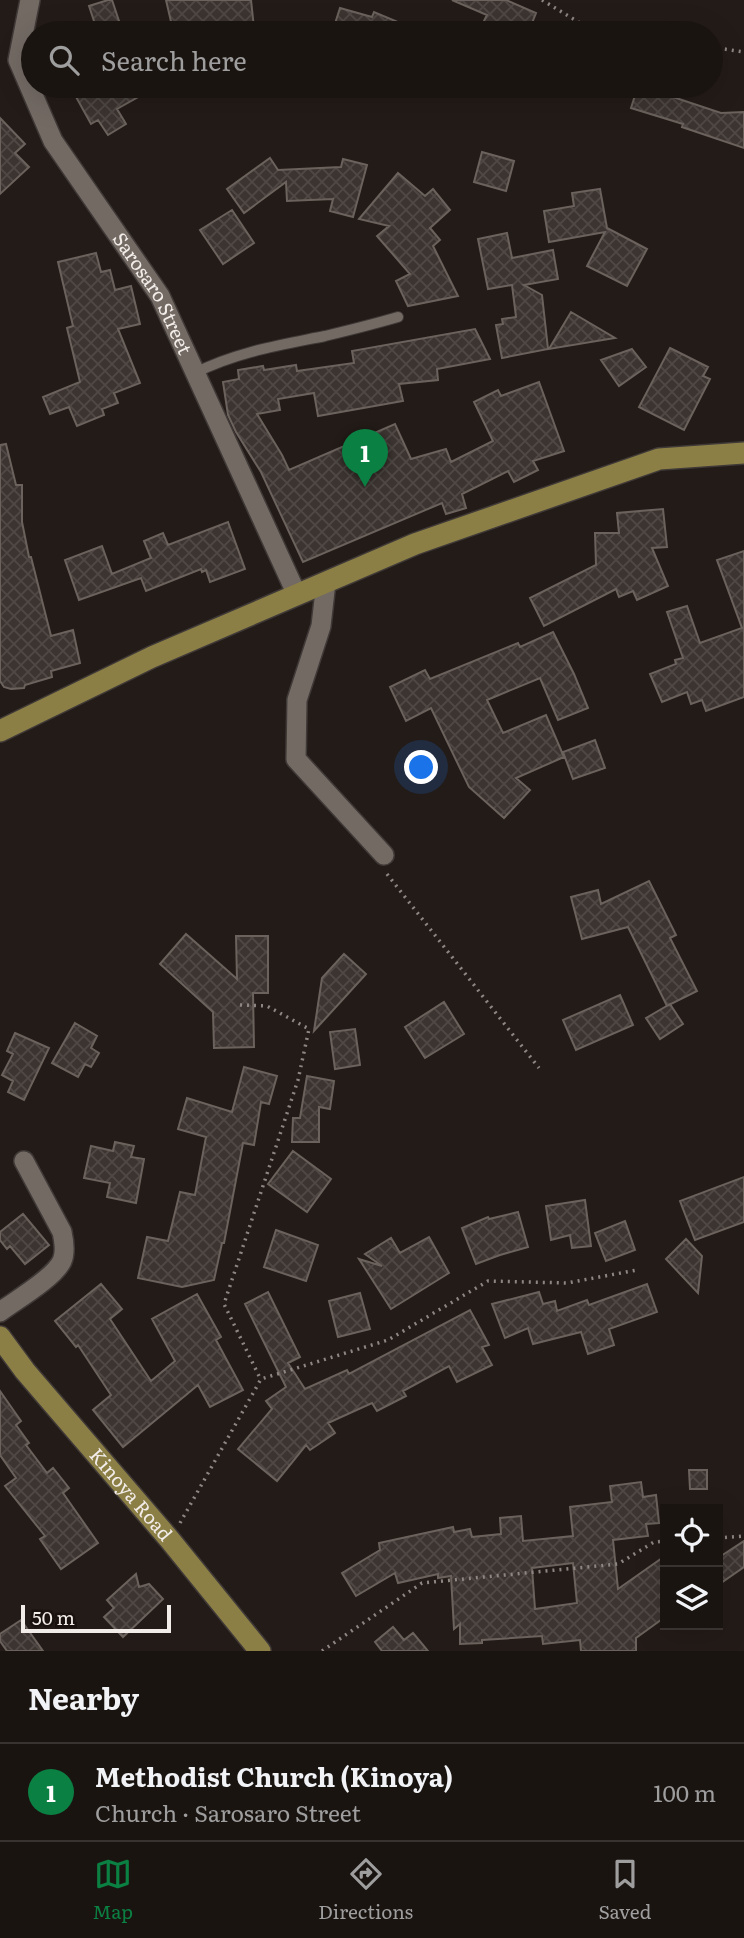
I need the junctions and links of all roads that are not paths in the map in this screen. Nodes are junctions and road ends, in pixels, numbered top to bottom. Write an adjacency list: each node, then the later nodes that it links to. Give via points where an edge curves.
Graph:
1 (30, 0): 2 (street, Sarosaro Street)
2 (26, 21)
3 (21, 45): 4 (street, Sarosaro Street)
4 (21, 67)
5 (34, 98): 7 (street, Sarosaro Street, via 53,141 160,296)
6 (398, 317): 7 (lane, via 244,353)
7 (195, 373): 10 (street, Sarosaro Street)
8 (744, 453): 9 (street, via 659,458 415,544)
9 (326, 582): 10 (street); 12 (street, via 321,626 297,700 296,759)
10 (297, 595): 11 (street, via 152,657)
11 (0, 732)
12 (384, 855)
13 (23, 1161): 14 (street, via 62,1232 63,1259 54,1273)
14 (0, 1312)
15 (0, 1337): 16 (street, Kinoya Road)
16 (260, 1651)

